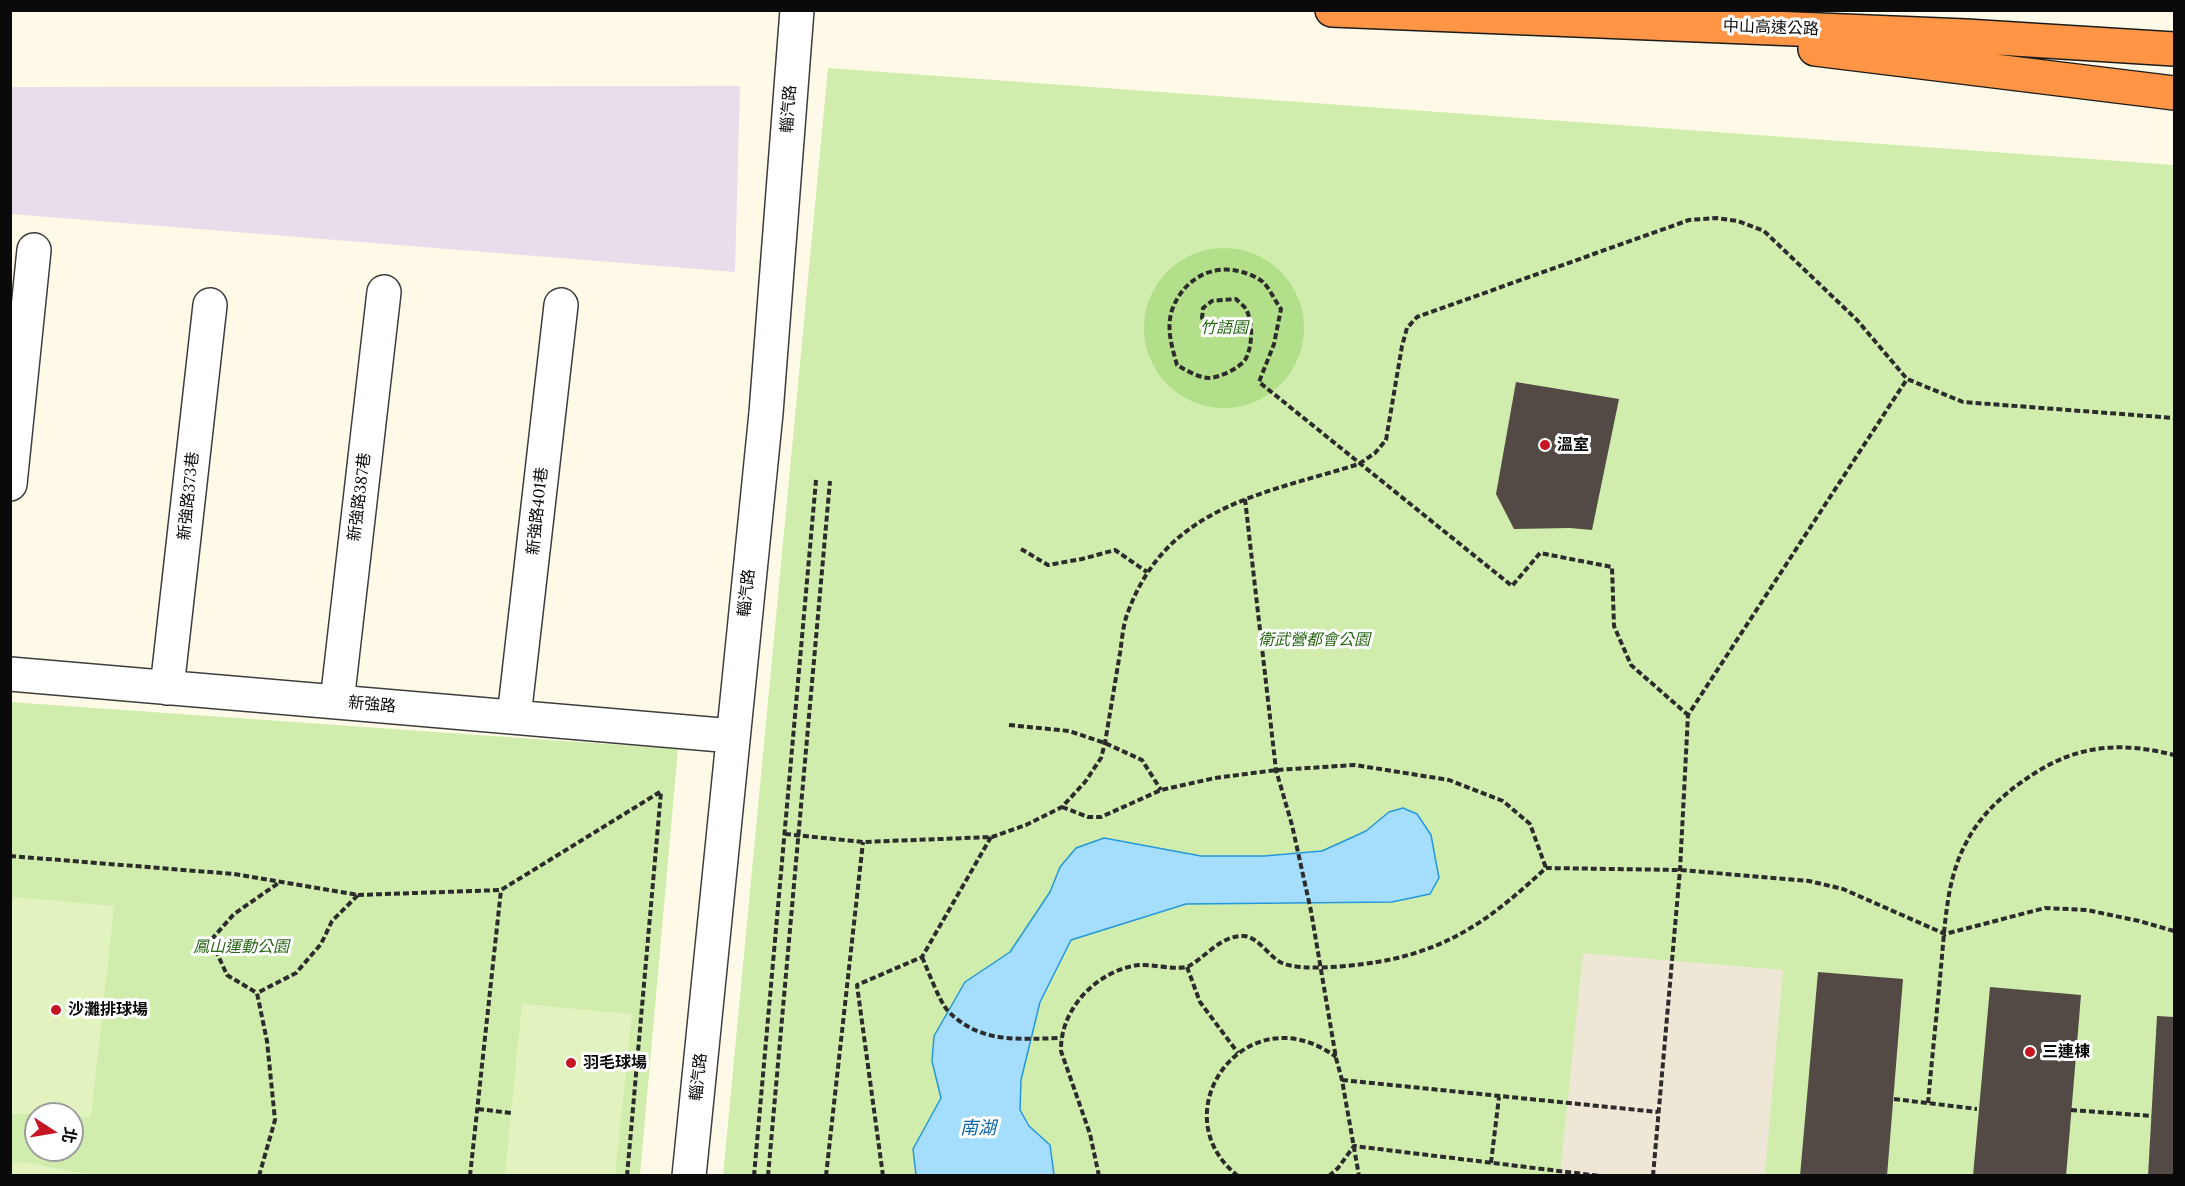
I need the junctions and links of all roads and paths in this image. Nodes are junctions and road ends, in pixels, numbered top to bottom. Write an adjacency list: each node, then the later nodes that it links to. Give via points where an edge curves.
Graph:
1 (797, 10): 26 (street, 輜汽路, via 766,413)
2 (1332, 10): 3 (highway, 中山高速公路)
3 (1560, 18): 4 (highway, 中山高速公路); 5 (highway)
4 (2175, 49)
5 (2175, 93)
6 (34, 250): 16 (street)
7 (384, 292): 22 (street, 新強路387巷)
8 (210, 305): 21 (street, 新強路373巷)
9 (561, 305): 24 (street, 新強路401巷)
10 (1209, 325): 13 (path, via 1202,318 1203,308 1212,301 1236,299 1246,309 1251,342 1244,360 1229,372 1209,378 1177,365 1169,340 1172,311 1182,291 1216,269 1251,274 1263,282 1281,309 1274,344 1259,382)
11 (1907, 379): 12 (path, via 1963,402); 13 (path, via 1857,320 1764,231 1738,221 1689,220 1417,317 1407,328 1402,346 1386,440); 23 (path)
12 (2175, 418)
13 (1359, 464): 17 (path); 23 (path, via 1512,586 1540,553 1612,567 1614,626 1631,665)
14 (816, 480): 32 (path)
15 (830, 481): 33 (path)
16 (10, 484)
17 (1245, 499): 19 (path, via 1190,526 1166,547); 29 (path)
18 (1021, 549): 19 (path, via 1048,565 1114,550)
19 (1147, 572): 27 (path, via 1127,614)
20 (10, 674): 21 (street, 新強路)
21 (167, 688): 22 (street, 新強路)
22 (337, 702): 24 (street, 新強路)
23 (1688, 716): 38 (path)
24 (514, 717): 26 (street, 新強路)
25 (1010, 725): 27 (path, via 1069,730)
26 (733, 736): 66 (street, 輜汽路)
27 (1105, 743): 30 (path, via 1142,760); 31 (path, via 1101,758 1085,783)
28 (2175, 755): 43 (path, via 2150,749 2094,749 2070,754 2016,785 1991,808 1966,843 1952,881)
29 (1276, 770): 30 (path); 37 (path, via 1355,765 1449,780 1503,801 1530,824); 46 (path, via 1292,825)
30 (1161, 790): 31 (path, via 1101,817 1088,817)
31 (1062, 807): 34 (path)
32 (785, 834): 33 (path); 67 (path)
33 (799, 835): 35 (path); 68 (path)
34 (992, 837): 35 (path); 44 (path)
35 (863, 842): 69 (path)
36 (10, 856): 39 (path)
37 (1546, 868): 38 (path); 46 (path, via 1504,906 1440,944 1385,960)
38 (1680, 870): 43 (path, via 1825,884); 58 (path)
39 (281, 881): 41 (path); 47 (path, via 234,914 211,940 227,975)
40 (501, 890): 41 (path); 55 (path); 65 (path, via 661,792)
41 (358, 894): 47 (path, via 332,921 321,944 296,973)
42 (2175, 931): 43 (path, via 2087,910 2045,908)
43 (1945, 934): 54 (path)
44 (922, 957): 48 (path, via 947,1010 975,1030 1006,1039); 70 (path, via 857,985)
45 (1187, 967): 46 (path, via 1230,938 1247,936 1281,962); 48 (path, via 1141,965 1109,974 1082,996 1064,1023); 49 (path, via 1200,1002)
46 (1320, 967): 50 (path)
47 (257, 993): 63 (path, via 267,1041 275,1120)
48 (1061, 1038): 71 (path, via 1061,1051 1090,1134)
49 (1238, 1053): 50 (path, via 1259,1042 1293,1038 1316,1044); 72 (path, via 1215,1081 1208,1116 1217,1151)
50 (1336, 1058): 51 (path)
51 (1342, 1080): 52 (path); 61 (path)
52 (1499, 1097): 58 (path); 62 (path)
53 (1894, 1099): 54 (path)
54 (1928, 1103): 56 (path)
55 (478, 1109): 59 (path); 64 (path)
56 (1977, 1109)
57 (2071, 1110): 60 (path)
58 (1658, 1112): 76 (path)
59 (511, 1113)
60 (2152, 1116)
61 (1354, 1146): 62 (path); 73 (path); 74 (path)
62 (1491, 1163): 75 (path)
63 (259, 1176)
64 (470, 1176)
65 (627, 1176)
66 (689, 1176)
67 (754, 1176)
68 (768, 1176)
69 (826, 1176)
70 (883, 1176)
71 (1099, 1176)
72 (1238, 1176)
73 (1329, 1176)
74 (1359, 1176)
75 (1600, 1176)
76 (1653, 1176)

